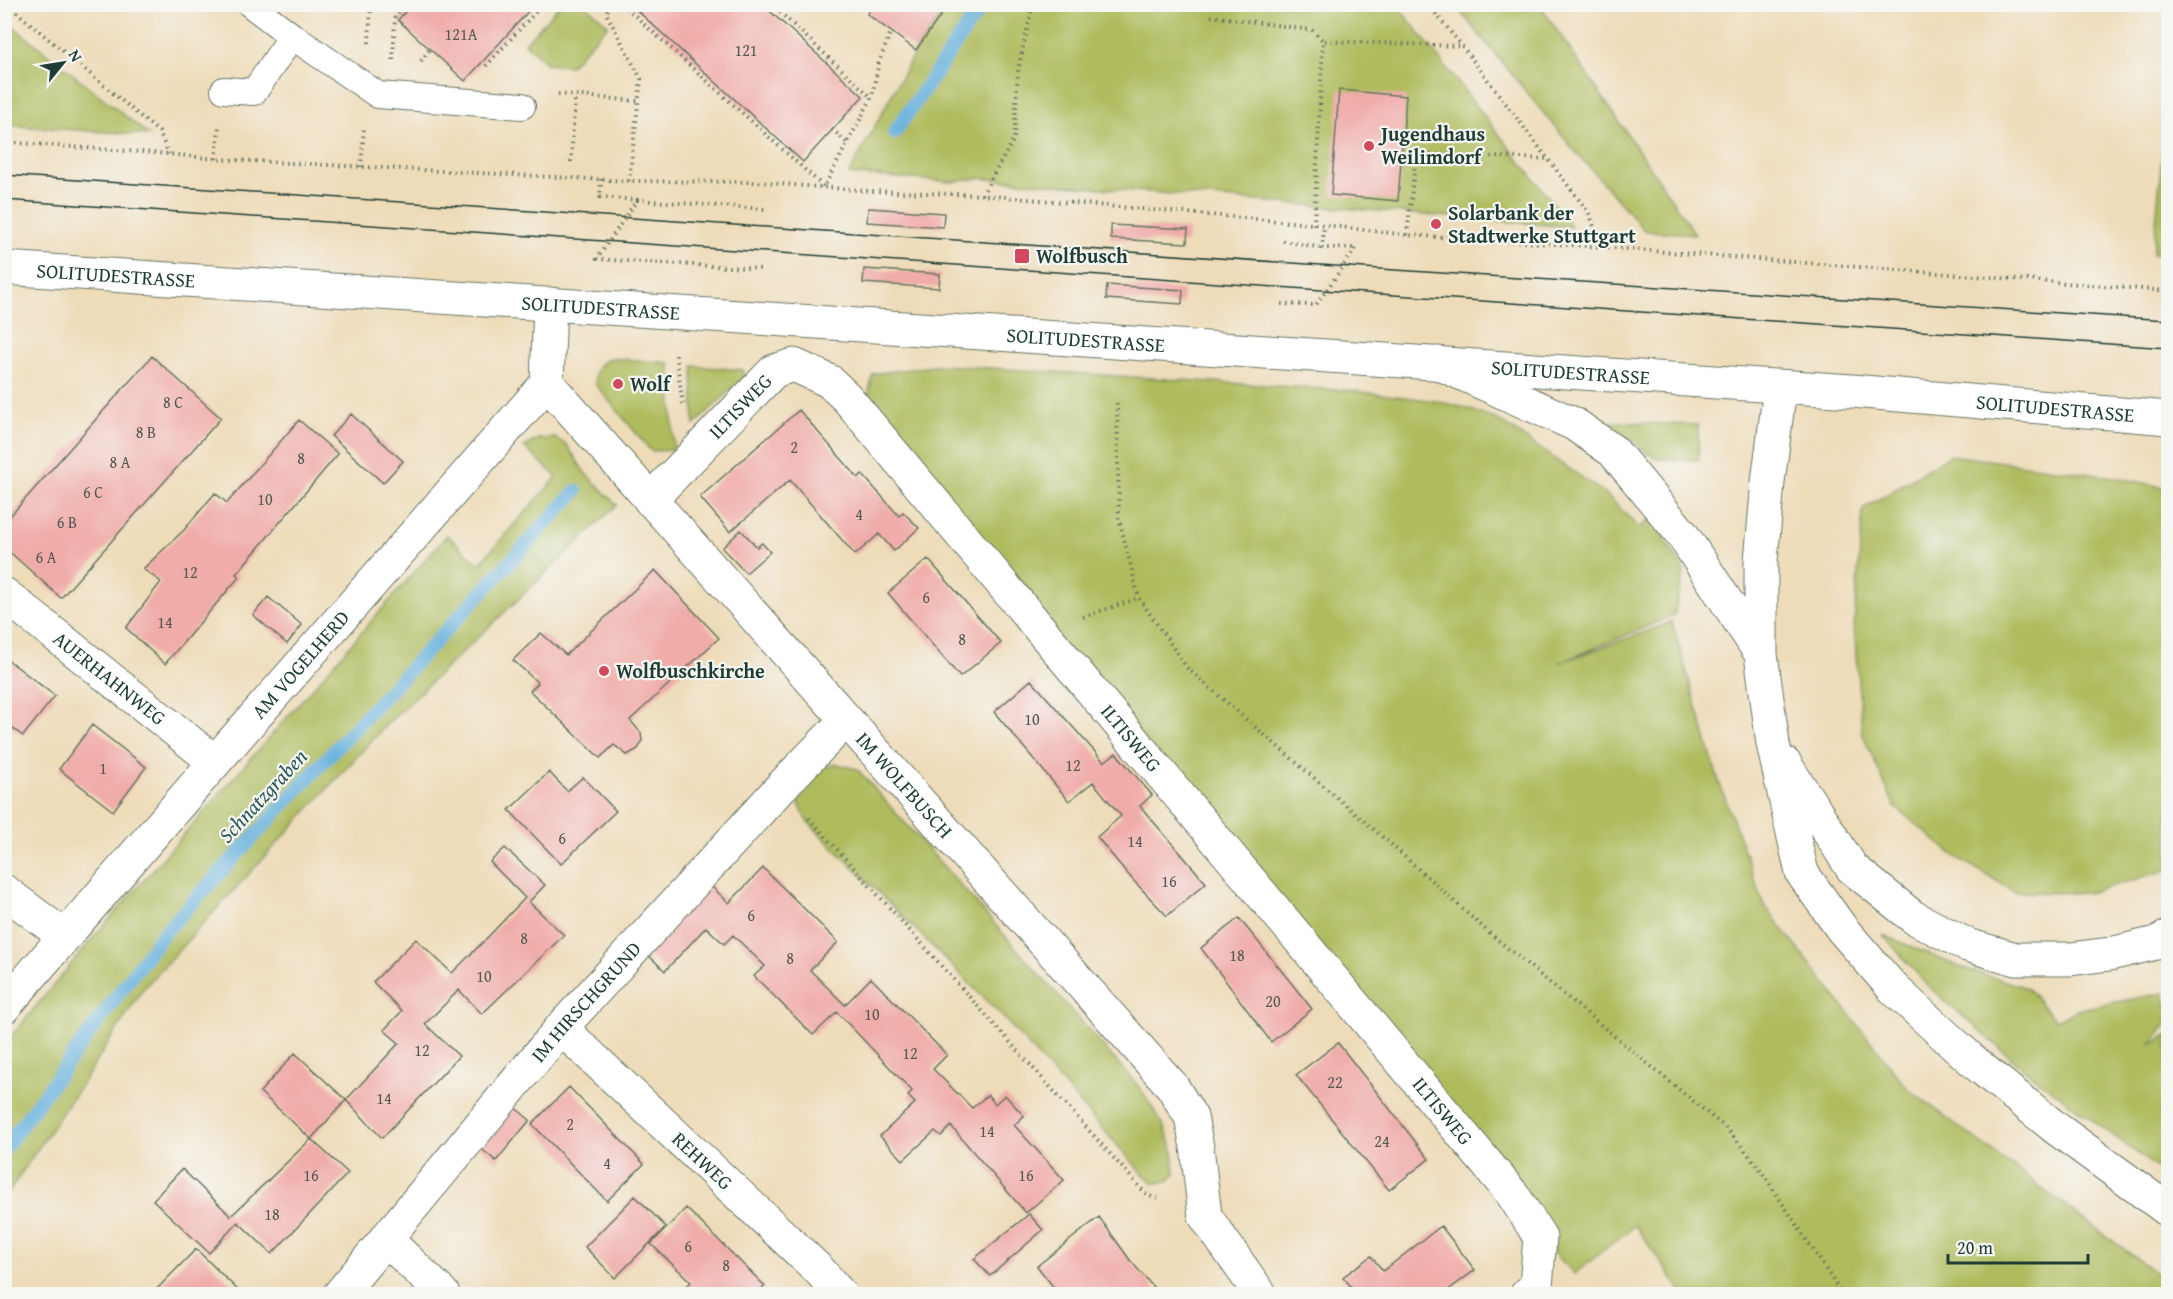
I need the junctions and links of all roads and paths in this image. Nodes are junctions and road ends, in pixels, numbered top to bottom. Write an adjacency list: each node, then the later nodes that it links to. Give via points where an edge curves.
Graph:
1 (7, 4): 25 (path, via 159,132)
2 (250, 4): 13 (lane)
3 (543, 4): 19 (path)
4 (610, 4): 20 (path, via 606,13 641,78)
5 (622, 4): 30 (path)
6 (771, 4): 18 (path)
7 (1034, 4): 31 (path, via 1018,70 1014,139)
8 (1183, 4): 9 (path)
9 (1207, 4)
10 (1428, 4): 15 (path)
11 (1211, 16): 14 (path, via 1312,30)
12 (891, 32): 18 (path, via 879,62)
13 (292, 36): 16 (lane, via 254,92); 19 (lane, via 378,95)
14 (1323, 40): 15 (path); 34 (path)
15 (1462, 46): 26 (path)
16 (224, 90)
17 (575, 96): 20 (path); 21 (path, via 545,93); 27 (path)
18 (872, 97): 24 (path)
19 (455, 100): 21 (lane)
20 (638, 101): 29 (path)
21 (522, 106)
22 (832, 129): 24 (path)
23 (4, 142): 25 (path)
24 (847, 142): 30 (path)
25 (169, 154): 28 (path)
26 (1548, 159): 36 (path, via 1416,154); 38 (path, via 1589,213)
27 (571, 162)
28 (602, 179): 29 (path); 32 (path, via 600,197)
29 (629, 181): 30 (path)
30 (824, 187): 31 (path)
31 (982, 195): 34 (path)
32 (637, 200): 33 (path); 41 (path, via 597,259)
33 (765, 209)
34 (1314, 225): 35 (path)
35 (1324, 225): 36 (path); 39 (path)
36 (1407, 235): 38 (path)
37 (1283, 241): 39 (path)
38 (1602, 247): 42 (path)
39 (1322, 248): 44 (path, via 1356,248 1316,305)
40 (4, 268): 43 (street, SOLITUDESTRASSE)
41 (761, 269)
42 (2169, 291)
43 (550, 304): 45 (street, SOLITUDESTRASSE); 46 (street)
44 (1281, 304)
45 (1438, 363): 47 (street, SOLITUDESTRASSE); 54 (street, via 1575,424 1613,451 1682,534)
46 (547, 383): 50 (street, IM WOLFBUSCH); 57 (street, AM VOGELHERD)
47 (1780, 388): 49 (street, SOLITUDESTRASSE); 54 (street, via 1761,561)
48 (1117, 403): 52 (path, via 1119,519)
49 (2169, 417)
50 (650, 500): 53 (street, ILTISWEG, via 774,371 794,365 829,381 847,398); 55 (street, IM WOLFBUSCH)
51 (4, 594): 57 (street, AUERHAHNWEG)
52 (1139, 598): 53 (path); 72 (path, via 1188,669 1487,930 1727,1129 1758,1166)
53 (1042, 630): 71 (street, ILTISWEG, via 1513,1196 1540,1238 1536,1287)
54 (1761, 654): 56 (street)
55 (846, 720): 58 (street, IM HIRSCHGRUND); 65 (street, IM WOLFBUSCH, via 1172,1086 1191,1117)
56 (1773, 744): 61 (street, via 1852,868 1913,917 1967,945 2016,959 2070,959 2110,954); 64 (street, via 1802,873 1842,929 1893,988 1967,1056 2056,1128)
57 (215, 762): 60 (street, AM VOGELHERD)
58 (781, 787): 63 (street, IM HIRSCHGRUND); 65 (path, via 1147,1195)
59 (4, 891): 60 (street)
60 (64, 936): 62 (street, AM VOGELHERD)
61 (2169, 937)
62 (4, 1007)
63 (561, 1028): 66 (street, IM HIRSCHGRUND); 69 (street, REHWEG)
64 (2169, 1209)
65 (1205, 1216): 70 (street, IM WOLFBUSCH)
66 (386, 1239): 67 (street, IM HIRSCHGRUND); 68 (street)
67 (340, 1294)
68 (443, 1294)
69 (840, 1294)
70 (1260, 1294)
71 (1527, 1294)
72 (1842, 1294)

